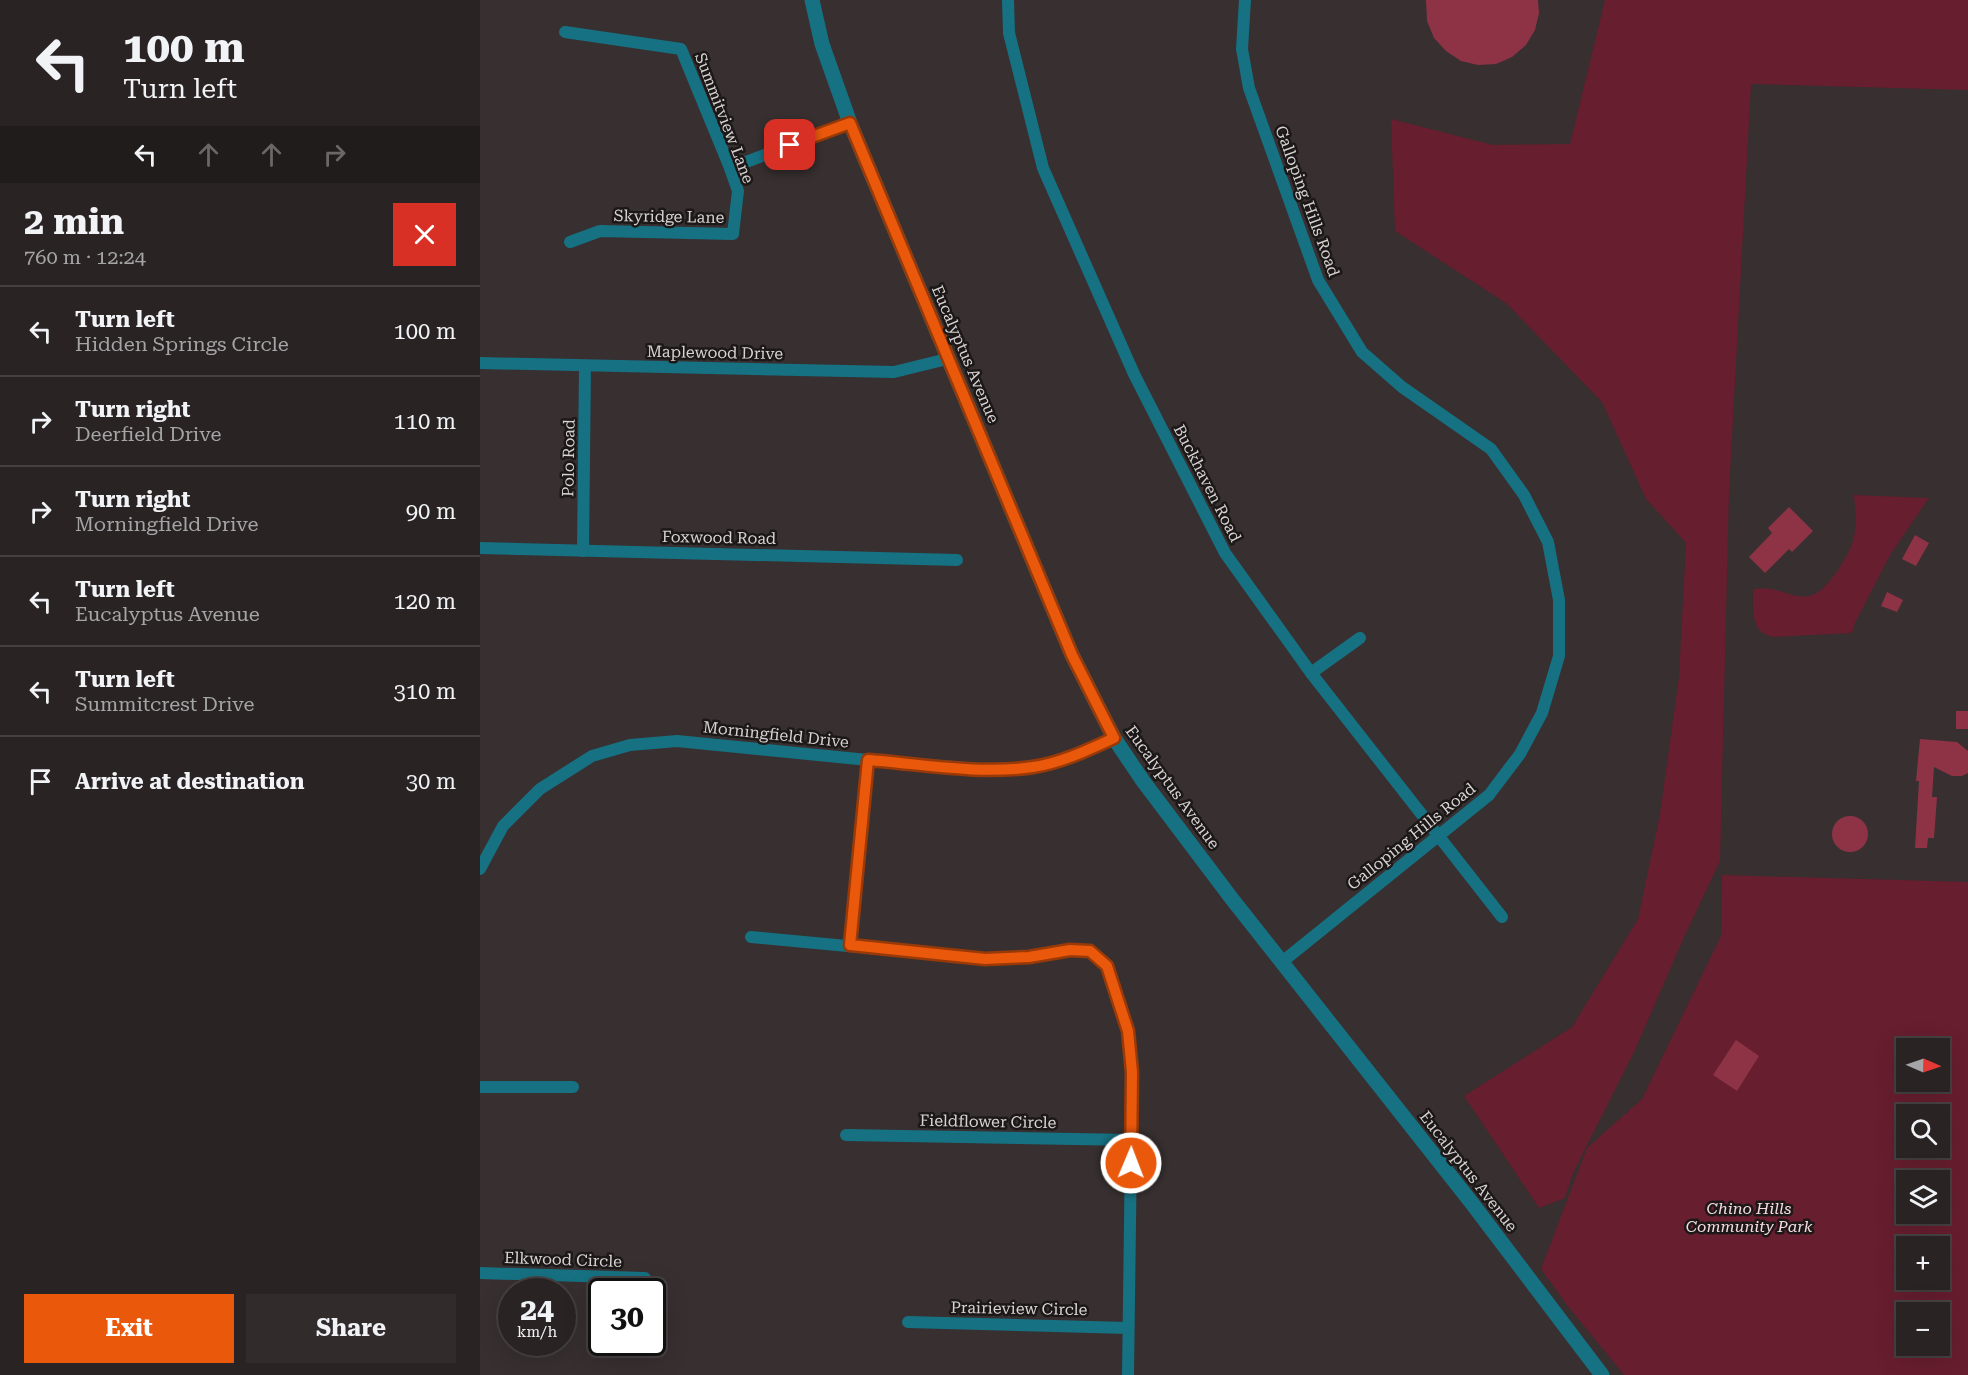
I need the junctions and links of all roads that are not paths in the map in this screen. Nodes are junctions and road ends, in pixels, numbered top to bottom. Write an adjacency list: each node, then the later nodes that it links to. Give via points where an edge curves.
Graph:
1 (812, 0): 5 (street, Eucalyptus Avenue, via 822,44)
2 (1008, 0): 16 (street, Buckhaven Road, via 1009,33 1043,168 1134,374 1225,553)
3 (1245, 0): 19 (street, Galloping Hills Road, via 1242,48 1250,88 1318,280 1362,352 1402,387 1491,449 1524,495 1548,542 1559,600 1559,656 1542,713 1520,754 1489,795)
4 (565, 32): 6 (street, Summitview Lane, via 681,49)
5 (850, 123): 6 (street); 9 (street, Eucalyptus Avenue)
6 (730, 168): 7 (street, Summitview Lane, via 738,191)
7 (733, 234): 8 (street, Skyridge Lane, via 600,231)
8 (570, 242)
9 (947, 359): 11 (street, Maplewood Drive, via 894,372); 17 (street, Eucalyptus Avenue, via 1072,655)
10 (480, 363): 11 (street, Maplewood Drive)
11 (585, 366): 13 (street, Polo Road)
12 (480, 548): 13 (street, Foxwood Road)
13 (583, 550): 14 (street, Foxwood Road)
14 (957, 560)
15 (1360, 638): 16 (street)
16 (1311, 673): 19 (street, Buckhaven Road)
17 (1114, 738): 18 (street, Morningfield Drive, via 1053,763 1023,768 991,770); 24 (street, Eucalyptus Avenue)
18 (868, 760): 20 (street, Morningfield Drive, via 677,741 630,745 592,756 540,789 503,826); 23 (street)
19 (1439, 835): 21 (street, Buckhaven Road); 24 (street, Galloping Hills Road)
20 (480, 869)
21 (1502, 917)
22 (751, 937): 23 (street)
23 (850, 945): 28 (street, via 985,959 1090,951 1107,966 1128,1031)
24 (1282, 962): 34 (street, Eucalyptus Avenue)
25 (480, 1087): 26 (street)
26 (573, 1088)
27 (846, 1136): 28 (street, Fieldflower Circle)
28 (1131, 1140): 32 (street)
29 (480, 1273): 30 (street, Elkwood Circle)
30 (645, 1278)
31 (908, 1322): 32 (street, Prairieview Circle)
32 (1128, 1328): 33 (street)
33 (1128, 1375)
34 (1602, 1375)

